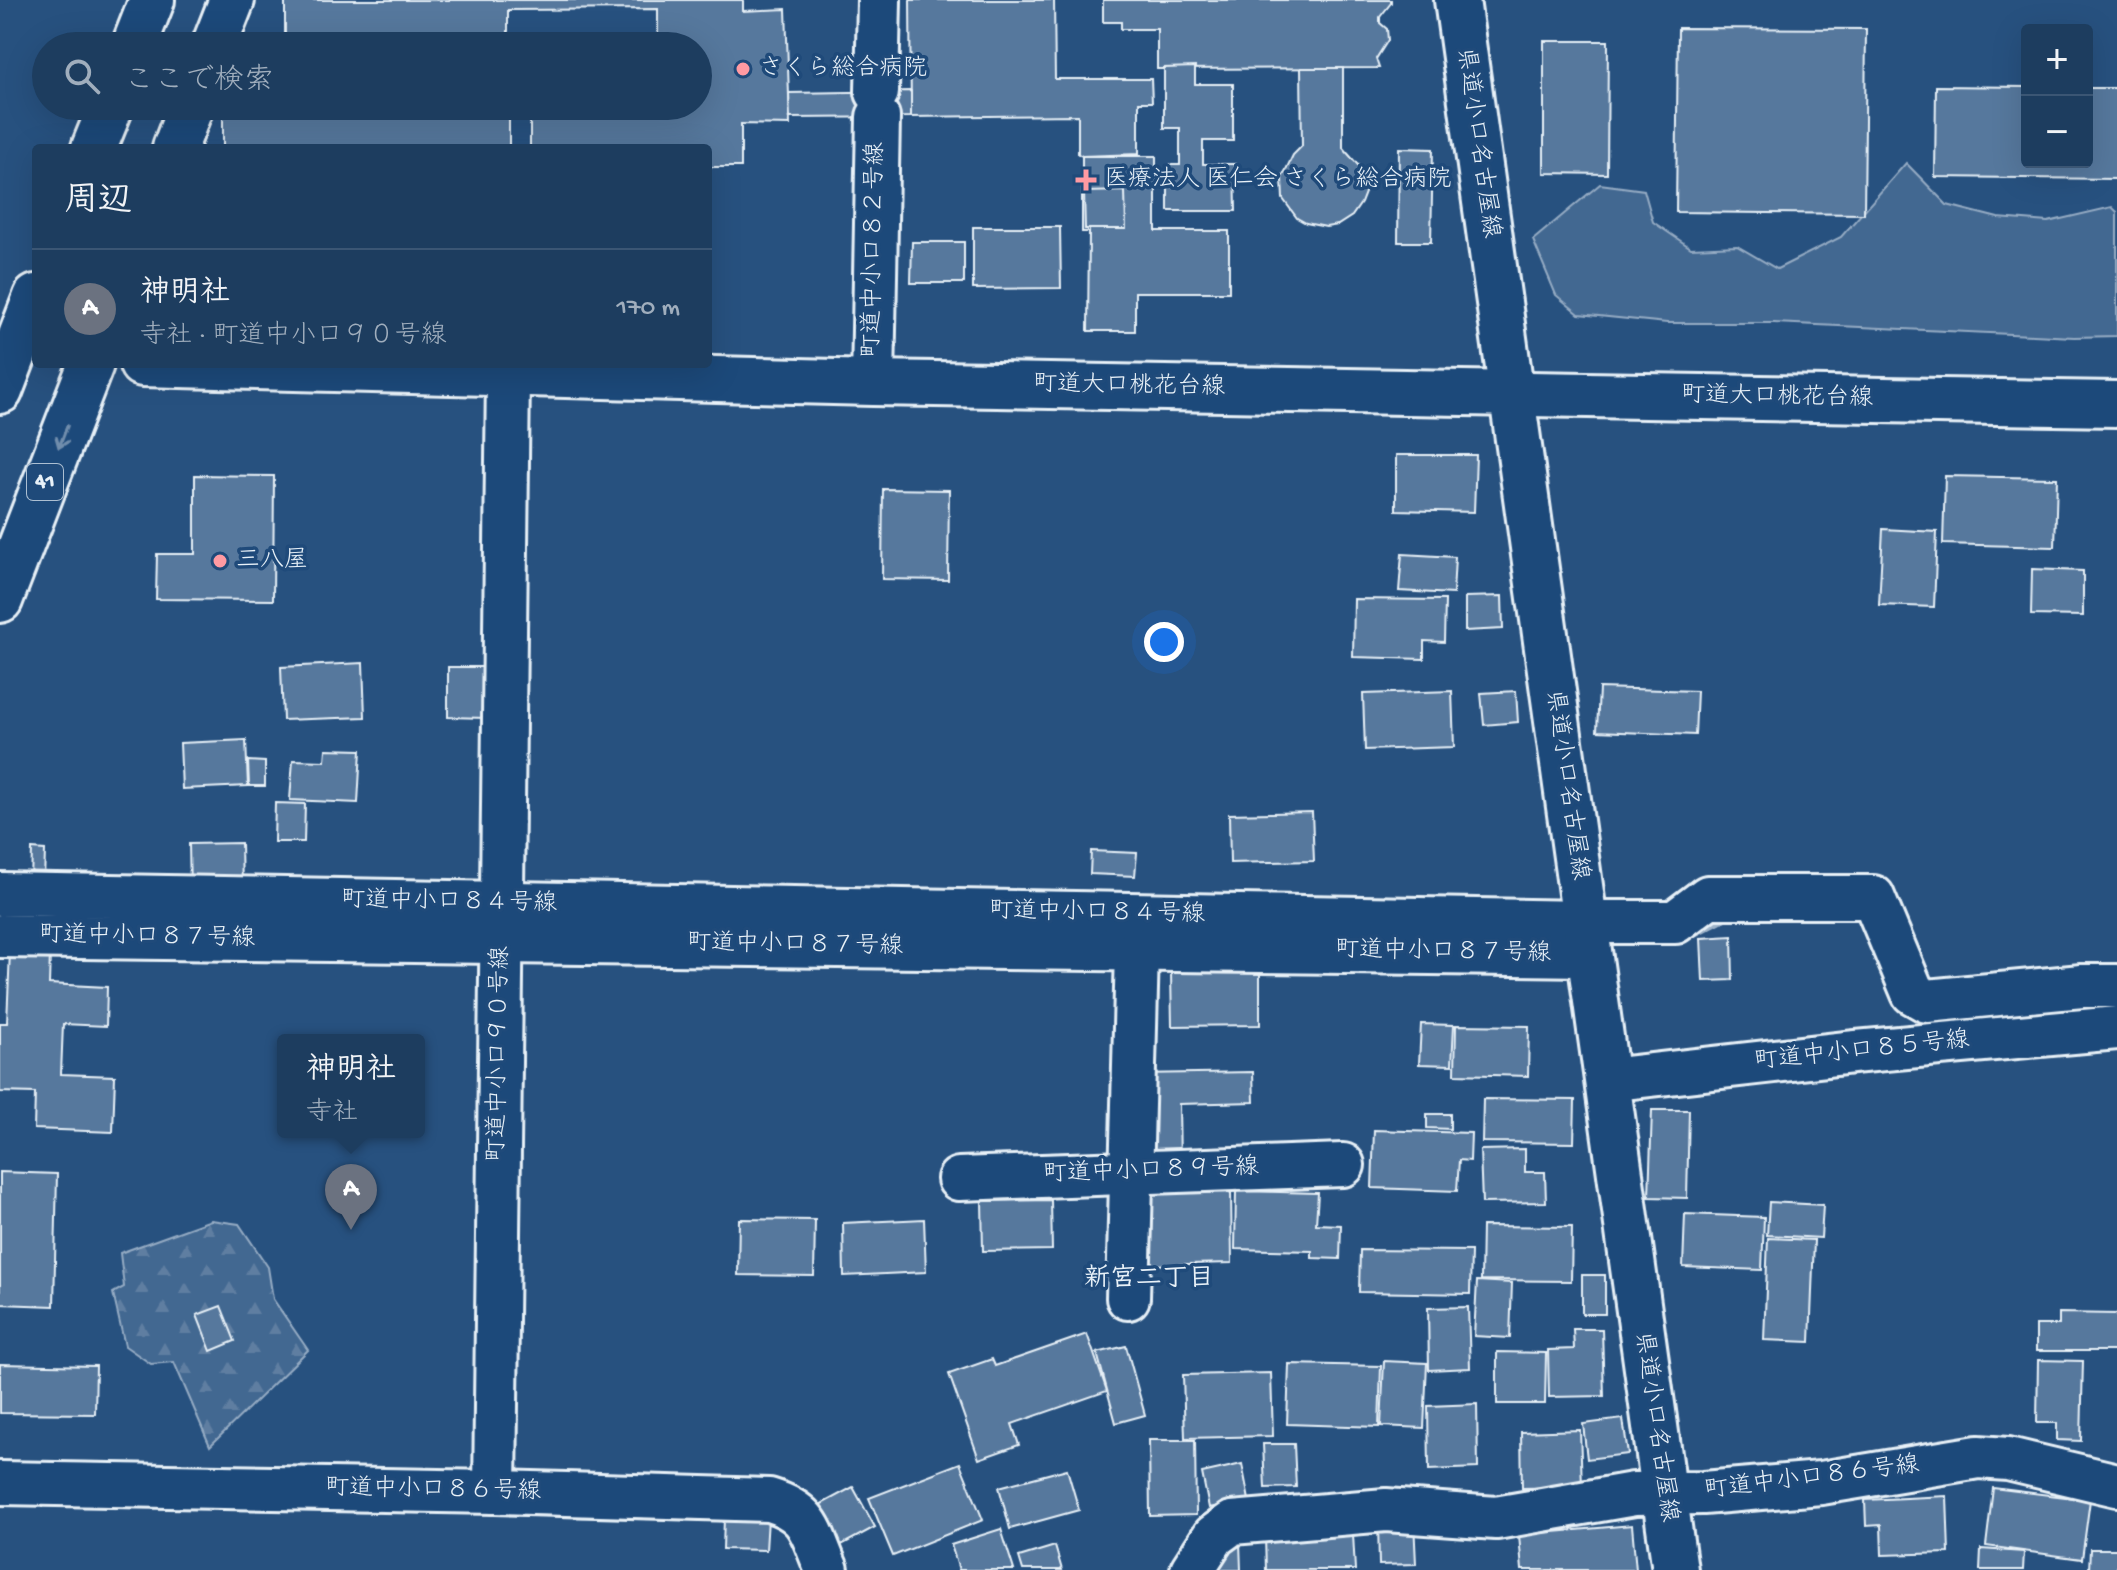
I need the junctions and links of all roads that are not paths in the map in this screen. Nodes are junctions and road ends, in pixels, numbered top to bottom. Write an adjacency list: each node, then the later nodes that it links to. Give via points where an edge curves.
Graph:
1 (152, 0): 5 (main road)
2 (232, 0): 6 (main road)
3 (879, 0): 16 (street, 町道中小口８２号線)
4 (1457, 0): 17 (main road, 県道小口名古屋線)
5 (139, 32)
6 (219, 32)
7 (105, 120): 9 (main road)
8 (186, 120): 10 (main road)
9 (96, 144)
10 (177, 144)
11 (32, 309): 14 (main road)
12 (89, 368): 19 (main road, 41, one-way to 19)
13 (275, 368): 15 (main road, 町道大口桃花台線)
14 (12, 369)
15 (508, 375): 16 (main road, 町道大口桃花台線); 21 (street, 町道中小口９０号線)
16 (873, 383): 17 (main road, 町道大口桃花台線)
17 (1512, 393): 18 (main road, 町道大口桃花台線); 23 (main road, 県道小口名古屋線)
18 (2117, 404)
19 (0, 600)
20 (0, 894): 21 (street, 町道中小口８４号線)
21 (502, 923): 22 (street, 町道中小口８７号線); 23 (street, 町道中小口８４号線); 24 (street, 町道中小口８７号線); 34 (street, 町道中小口９０号線)
22 (0, 936)
23 (1588, 938): 24 (street, 町道中小口８７号線); 25 (street, 町道中小口８４号線, via 1675,922 1708,897 1873,897 1913,993 1927,1001); 27 (main road, 県道小口名古屋線)
24 (1137, 950): 29 (street)
25 (2117, 986)
26 (2117, 1028): 27 (street, 町道中小口８５号線)
27 (1607, 1080): 35 (main road, 県道小口名古屋線)
28 (1343, 1165): 29 (street, 町道中小口８９号線)
29 (1131, 1174): 30 (street, 町道中小口８９号線); 31 (street)
30 (959, 1179)
31 (1128, 1298)
32 (0, 1483): 34 (street, 町道中小口８６号線)
33 (2117, 1485): 35 (street, 町道中小口８６号線, via 1978,1457 1821,1483)
34 (495, 1492): 36 (street, 町道中小口８６号線, via 769,1500 803,1515)
35 (1665, 1494): 37 (street, 町道中小口８６号線, via 1634,1494 1496,1518 1386,1510 1232,1523 1214,1536); 38 (main road, 県道小口名古屋線)
36 (827, 1570)
37 (1192, 1570)
38 (1675, 1570)

